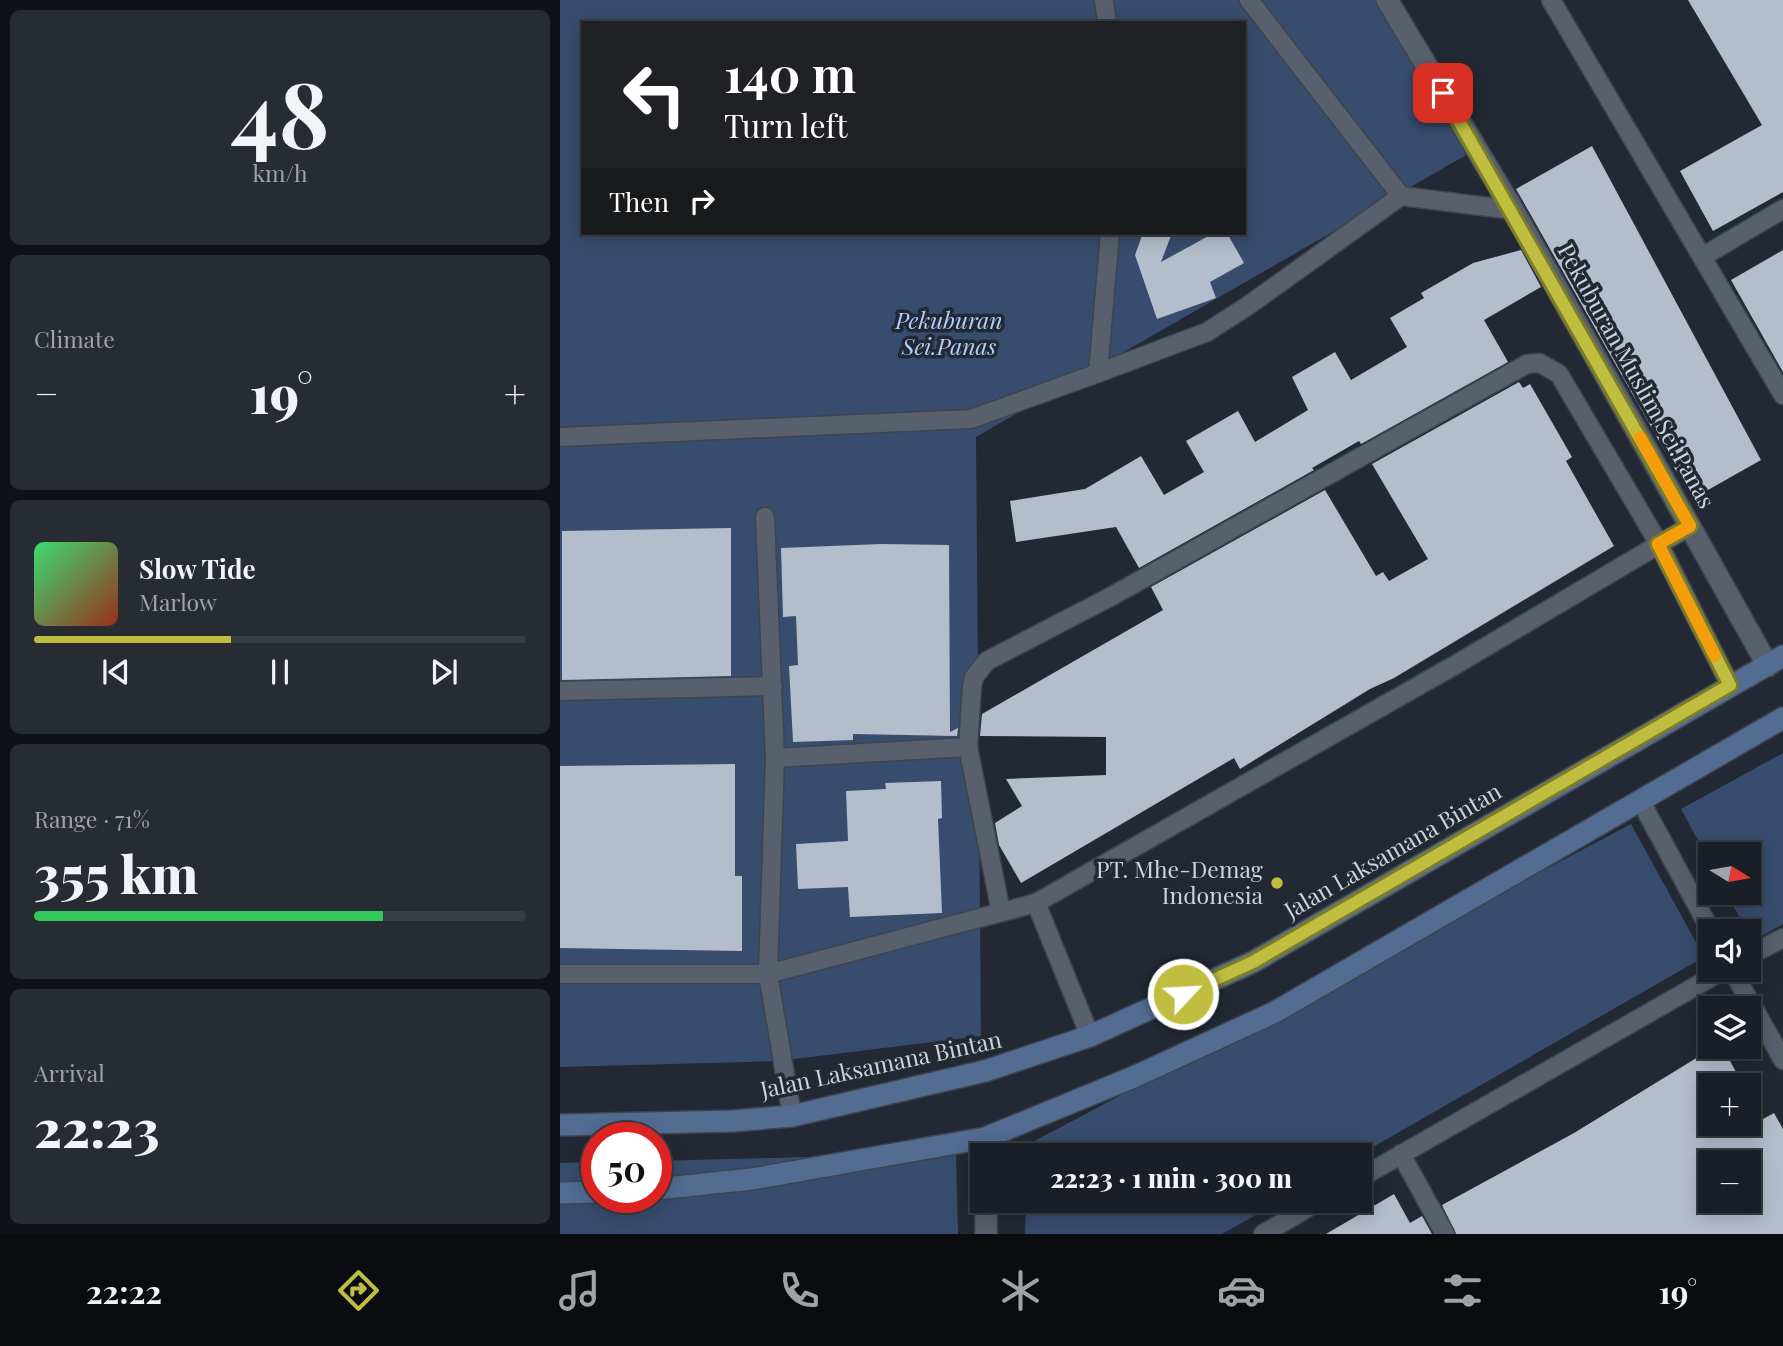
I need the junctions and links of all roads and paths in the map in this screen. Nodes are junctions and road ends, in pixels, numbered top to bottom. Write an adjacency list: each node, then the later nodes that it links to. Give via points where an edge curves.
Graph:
1 (1104, 0): 5 (lane)
2 (1249, 0): 6 (lane)
3 (1387, 0): 8 (street, Pekuburan Muslim Sei.Panas)
4 (1551, 0): 10 (lane)
5 (1107, 21)
6 (1401, 196): 8 (lane); 11 (lane, via 1207,332)
7 (1783, 209): 10 (lane)
8 (1513, 210): 15 (street, Pekuburan Muslim Sei.Panas)
9 (1110, 235): 11 (lane)
10 (1702, 257): 12 (lane)
11 (1098, 373): 13 (lane, via 971,419)
12 (1783, 395)
13 (560, 436)
14 (765, 517): 19 (lane)
15 (1690, 526): 16 (lane); 17 (street, Pekuburan Muslim Sei.Panas)
16 (1658, 544): 18 (lane); 22 (lane, via 1559,374 1540,363 1527,363 987,661 972,685); 25 (lane)
17 (1776, 661): 18 (main road, Jalan Laksamana Bintan)
18 (1730, 685): 34 (main road, Jalan Laksamana Bintan, via 1253,962)
19 (773, 686): 20 (lane); 23 (lane)
20 (560, 691)
21 (1783, 718): 24 (main road)
22 (968, 747): 23 (lane); 26 (lane)
23 (775, 758): 31 (lane)
24 (1640, 800): 27 (lane); 38 (main road, via 1275,1012)
25 (1036, 903): 26 (lane); 34 (lane)
26 (1001, 912): 31 (lane)
27 (1704, 919)
28 (1783, 937): 29 (lane)
29 (1761, 949)
30 (560, 974): 31 (lane)
31 (768, 974): 36 (lane)
32 (1703, 982): 40 (lane)
33 (1739, 982): 35 (lane)
34 (1090, 1036): 36 (main road, Jalan Laksamana Bintan, via 985,1072)
35 (1783, 1060)
36 (792, 1116): 37 (main road, Jalan Laksamana Bintan)
37 (560, 1125)
38 (994, 1143)
39 (970, 1149): 42 (main road)
40 (1401, 1154): 41 (lane); 49 (lane)
41 (1372, 1171)
42 (672, 1187)
43 (581, 1192): 44 (main road)
44 (560, 1193)
45 (986, 1213): 47 (street)
46 (1299, 1213): 48 (lane)
47 (986, 1234)
48 (1263, 1234)
49 (1445, 1234)

